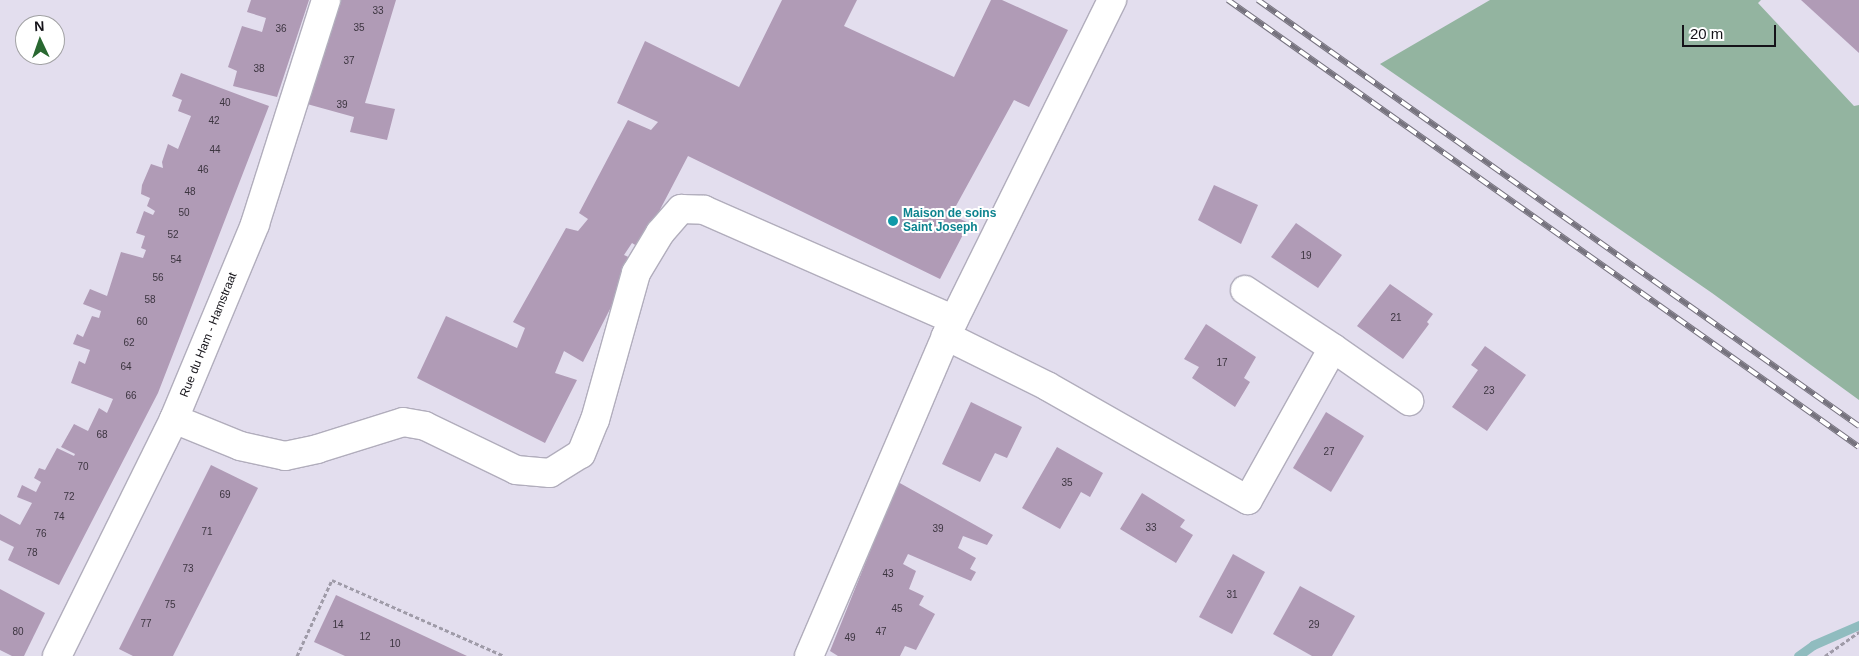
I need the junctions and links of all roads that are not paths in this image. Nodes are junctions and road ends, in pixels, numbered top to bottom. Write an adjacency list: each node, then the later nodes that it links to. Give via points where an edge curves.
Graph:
1 (326, 0): 7 (street, Rue du Ham - Hamstraat, via 255,224)
2 (1112, 0): 4 (street)
3 (1245, 290): 5 (street)
4 (950, 328): 5 (street, via 1248,500); 7 (street, via 704,210 681,209 660,233 636,273 595,420 580,454 550,472 516,470 425,426 403,422 318,450 285,456 240,446); 9 (street)
5 (1333, 348): 6 (street)
6 (1409, 400)
7 (174, 419): 8 (street, Rue du Ham - Hamstraat)
8 (57, 656)
9 (809, 656)

